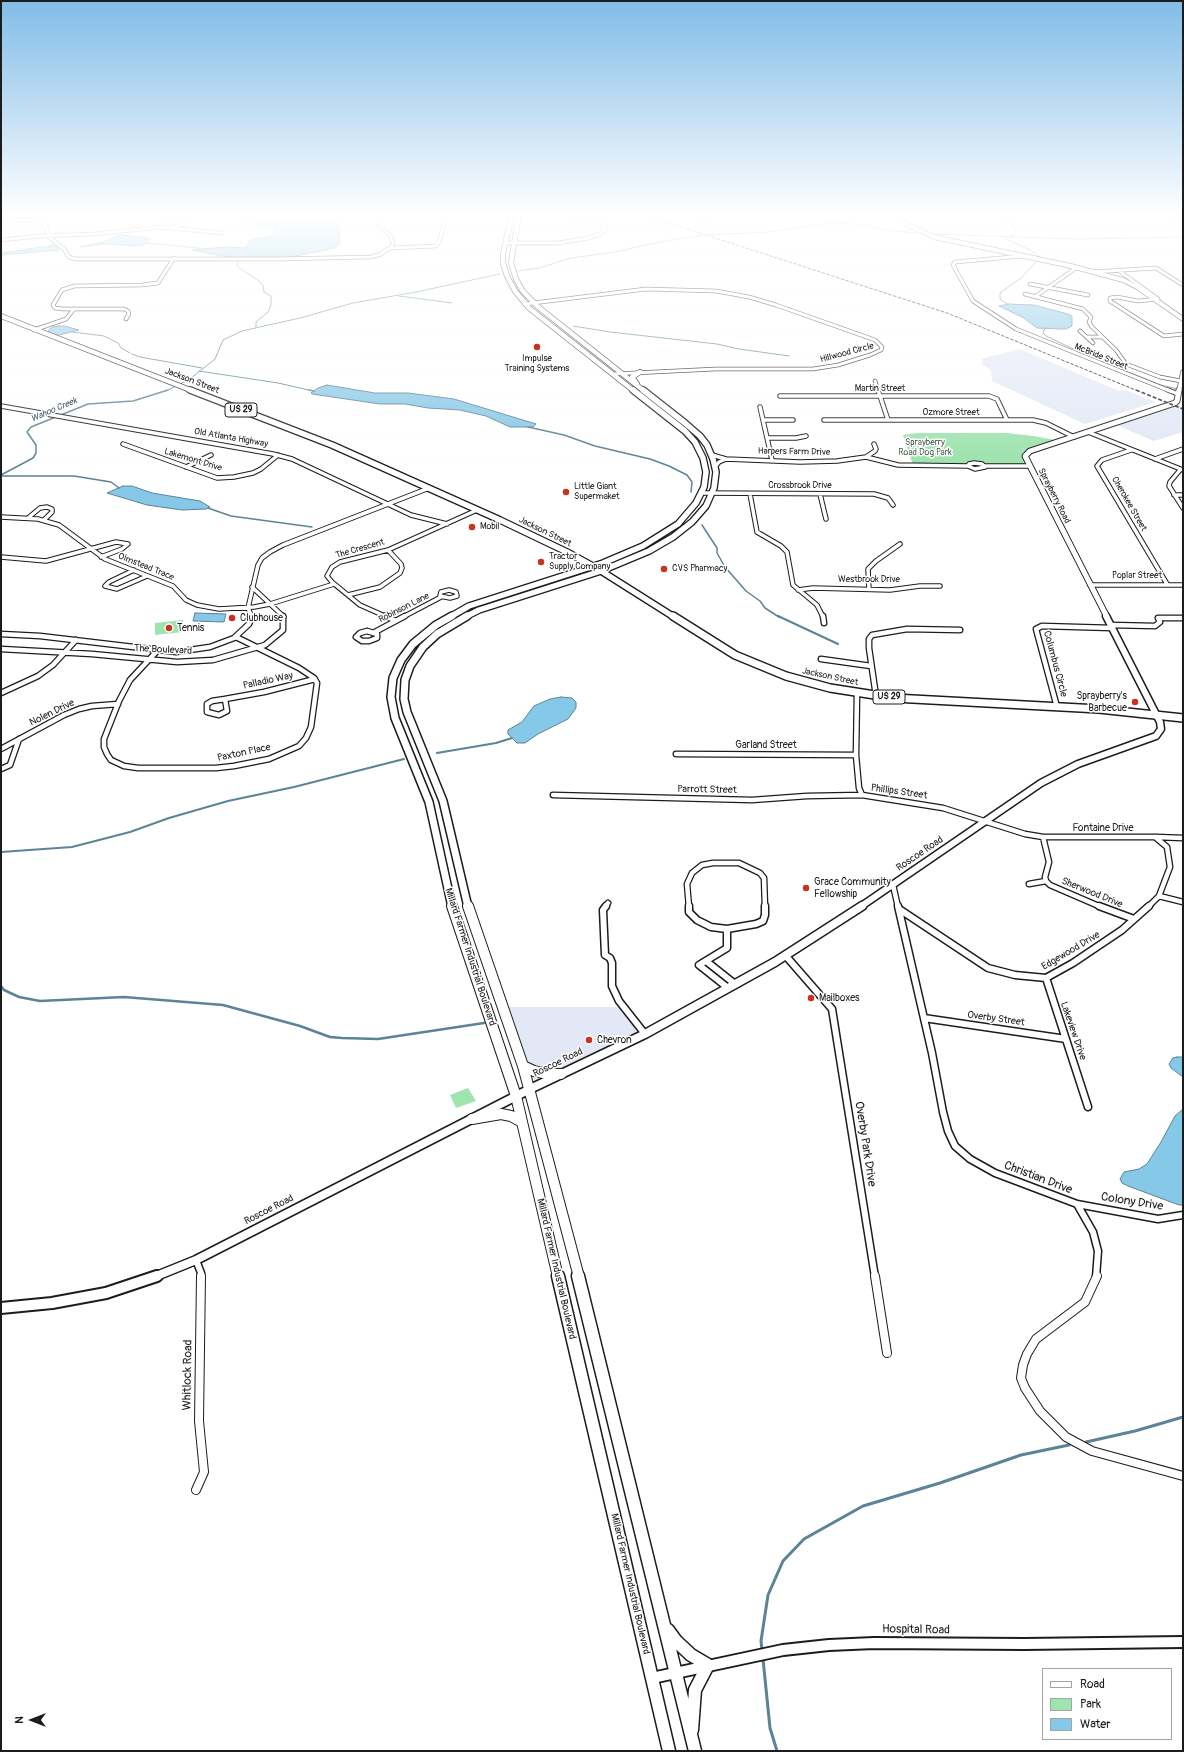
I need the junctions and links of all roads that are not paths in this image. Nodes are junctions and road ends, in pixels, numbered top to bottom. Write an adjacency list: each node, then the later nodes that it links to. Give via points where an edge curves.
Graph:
1 (59, 296): 13 (street, via 54,306 58,309)
2 (519, 296): 12 (main road, Millard Farmer Industrial Boulevard)
3 (527, 296): 11 (main road, Millard Farmer Industrial Boulevard)
4 (592, 296): 11 (street, Hillwood Circle)
5 (742, 296): 23 (street, Hillwood Circle, via 875,340 882,347 881,350 838,365 813,369)
6 (970, 296): 30 (street, McBride Street, via 973,301 1016,329)
7 (1036, 296): 21 (street, via 1088,312 1091,317 1089,324)
8 (1150, 296): 10 (street)
9 (1155, 296): 10 (street, via 1158,298)
10 (1156, 300): 16 (street); 19 (street, via 1136,301 1121,297 1111,298 1110,301 1155,332 1164,336)
11 (534, 303): 12 (street, Hillwood Circle); 25 (main road, Millard Farmer Industrial Boulevard)
12 (525, 304): 26 (main road, Millard Farmer Industrial Boulevard)
13 (74, 309): 15 (street, via 124,310 129,314); 17 (street, via 66,319)
14 (1, 316): 17 (main road, Jackson Street / US 29)
15 (126, 319)
16 (1183, 319)
17 (34, 330): 61 (main road, Jackson Street / US 29, via 332,445)
18 (1080, 331): 20 (street)
19 (1183, 334)
20 (1087, 337): 21 (street); 22 (street)
21 (1102, 337): 28 (street, via 1126,364 1160,377)
22 (1093, 343)
23 (640, 372): 25 (street, Hillwood Circle); 29 (main road, via 632,377)
24 (1183, 372): 28 (street)
25 (621, 373): 26 (street, Hillwood Circle); 29 (main road, Millard Farmer Industrial Boulevard)
26 (612, 374): 62 (main road, Millard Farmer Industrial Boulevard, via 685,431 695,442 706,468)
27 (875, 381): 32 (street)
28 (1181, 381): 30 (street)
29 (638, 386): 50 (main road, Millard Farmer Industrial Boulevard, via 695,432)
30 (1178, 394): 40 (street, Sprayberry Road, via 1177,401 1171,405)
31 (780, 396): 32 (street, Martin Street)
32 (880, 396): 38 (street); 39 (street, Martin Street, via 989,396 997,399)
33 (1, 406): 49 (street, Old Atlanta Highway)
34 (760, 407): 35 (street)
35 (763, 420): 36 (street); 43 (street)
36 (793, 420)
37 (824, 420): 38 (street, Ozmore Street)
38 (888, 420): 39 (street, Ozmore Street)
39 (1007, 420): 42 (street, Ozmore Street, via 1040,421)
40 (1088, 432): 42 (street, Sprayberry Road); 47 (street)
41 (806, 436): 43 (street)
42 (1074, 436): 57 (street, Sprayberry Road, via 1028,452 1025,457)
43 (768, 438): 54 (street)
44 (123, 444): 58 (street, Lakemont Drive)
45 (874, 444): 51 (street, via 875,451)
46 (1183, 449): 53 (street)
47 (1131, 450): 53 (street); 92 (street, Cherokee Street, via 1102,460 1097,466)
48 (211, 455): 58 (street)
49 (278, 455): 58 (street, Lakemont Drive, via 253,473 234,477 217,478); 68 (street, Old Atlanta Highway, via 292,459)
50 (712, 455): 52 (street, Harpers Farm Drive); 59 (main road, Millard Farmer Industrial Boulevard)
51 (866, 457): 54 (street, Harpers Farm Drive, via 823,462); 55 (street, via 898,465)
52 (726, 459): 54 (street, Harpers Farm Drive); 59 (street)
53 (1155, 459): 60 (street)
54 (772, 460)
55 (968, 466): 56 (street, via 976,463); 56 (street, via 978,470)
56 (985, 466): 57 (street)
57 (1030, 466): 93 (street, Sprayberry Road)
58 (186, 467)
59 (715, 467): 63 (main road, Millard Farmer Industrial Boulevard, via 716,478)
60 (1182, 470): 66 (street, via 1170,482 1169,486)
61 (429, 488): 68 (street, The Boulevard); 71 (main road, Jackson Street / US 29)
62 (703, 492): 63 (street, Crossbrook Drive); 83 (main road, Millard Farmer Industrial Boulevard, via 678,524 651,542)
63 (712, 493): 64 (street, Crossbrook Drive); 84 (main road, Millard Farmer Industrial Boulevard, via 702,511 682,530 653,549)
64 (750, 494): 65 (street, Crossbrook Drive); 98 (street, via 757,532 787,552 793,585)
65 (820, 494): 69 (street, Crossbrook Drive, via 877,495 888,498); 74 (street)
66 (1174, 494): 67 (street); 70 (street)
67 (1183, 494)
68 (387, 504): 76 (street, Old Atlanta Highway, via 411,515); 96 (street, The Boulevard, via 270,552 258,565)
69 (893, 505)
70 (1183, 508)
71 (477, 510): 76 (street, The Crescent); 82 (main road, Jackson Street / US 29)
72 (1, 517): 73 (street, Olmstead Trace)
73 (28, 518): 75 (street, Olmstead Trace); 75 (street, via 40,508 52,509)
74 (826, 519)
75 (44, 520): 78 (street, Olmstead Trace, via 58,525)
76 (447, 524): 79 (street, The Crescent)
77 (900, 544): 97 (street, via 868,569)
78 (90, 549): 80 (street, via 46,561); 81 (street, Olmstead Trace); 81 (street, via 116,542 128,544)
79 (388, 550): 91 (street, The Crescent, via 340,562 332,567 327,576); 99 (street, via 401,564 402,568 396,578 380,586)
80 (1, 557)
81 (101, 557): 86 (street, Olmstead Trace)
82 (576, 557): 83 (main road, via 598,561); 85 (main road, Jackson Street / US 29); 89 (main road)
83 (616, 559): 85 (main road, Millard Farmer Industrial Boulevard)
84 (623, 563): 87 (main road, Millard Farmer Industrial Boulevard); 90 (main road, via 616,570)
85 (593, 567): 87 (main road, Jackson Street / US 29); 89 (main road, Millard Farmer Industrial Boulevard)
86 (134, 570): 88 (street, Olmstead Trace); 88 (street, via 105,586 117,589)
87 (601, 571): 89 (main road, Millard Farmer Industrial Boulevard); 90 (main road, Jackson Street / US 29)
88 (147, 576): 102 (street, Olmstead Trace, via 173,586 186,600 197,605 219,609)
89 (576, 576): 90 (main road); 155 (main road, Millard Farmer Industrial Boulevard, via 479,610 437,634 423,647 410,666 404,686 407,712 443,801 465,896); 158 (main road, Millard Farmer Industrial Boulevard, via 469,606 436,625 418,639 405,654 395,672 391,690 393,711 429,802 453,910)
90 (613, 579): 120 (main road, Jackson Street / US 29, via 721,647 757,666 794,679)
91 (334, 584): 99 (street); 101 (street, Olmstead Trace)
92 (1167, 584): 93 (street, Poplar Street); 94 (street, Poplar Street)
93 (1090, 585): 106 (street, Sprayberry Road)
94 (1183, 585)
95 (940, 586): 97 (street, Westbrook Drive)
96 (252, 587): 101 (street, The Boulevard); 102 (street, The Boulevard)
97 (869, 589): 98 (street, Westbrook Drive)
98 (798, 590): 105 (street, via 817,605)
99 (348, 595): 104 (street, via 360,604)
100 (441, 597): 104 (street, Robinson Lane)
101 (270, 604): 102 (street, Olmstead Trace); 112 (street, The Boulevard, via 284,617 283,630 265,645)
102 (248, 608): 110 (street, The Boulevard, via 252,617 250,624)
103 (1183, 618): 106 (street, via 1158,618 1160,622 1155,626)
104 (394, 620): 108 (street, Robinson Lane)
105 (824, 623)
106 (1111, 626): 125 (street, Columbus Circle, via 1042,626 1036,629); 126 (street, Sprayberry Road)
107 (960, 630): 118 (street, via 907,629 872,635 869,639)
108 (373, 633)
109 (1, 634): 111 (street, The Boulevard)
110 (236, 637): 112 (street); 114 (street, The Boulevard, via 191,651)
111 (76, 640): 114 (street, The Boulevard); 115 (street)
112 (257, 648): 117 (street, The Boulevard, via 213,660); 119 (street, via 299,668)
113 (1, 649): 115 (street, The Boulevard)
114 (158, 650): 117 (street, Paxton Place)
115 (65, 652): 117 (street, The Boulevard); 121 (street, via 38,676)
116 (821, 658): 118 (street)
117 (148, 660): 124 (street, Paxton Place, via 130,680)
118 (871, 666): 122 (street)
119 (315, 679): 123 (street, Palladio Way, via 264,692); 124 (street, Paxton Place, via 317,683 311,727 299,746 269,759 234,766 138,768 124,766 111,760 104,747 104,739)
120 (857, 692): 122 (main road, Jackson Street / US 29); 131 (street, Phillips Street)
121 (1, 693)
122 (876, 696): 125 (main road, Jackson Street / US 29)
123 (226, 698): 123 (street, Palladio Way, via 209,702 207,712 218,715 227,711)
124 (118, 704): 128 (street, Nolen Drive, via 79,709)
125 (1057, 707): 126 (main road, Jackson Street / US 29)
126 (1156, 715): 127 (main road, Jackson Street / US 29); 135 (street, Roscoe Road, via 1162,727 1156,736 1064,770 1022,794)
127 (1183, 718)
128 (19, 739): 129 (street, Nolen Drive); 132 (street, via 10,765)
129 (1, 749)
130 (676, 754): 131 (street, Garland Street)
131 (856, 755): 134 (street, Phillips Street)
132 (1, 769)
133 (553, 795): 134 (street, Parrott Street, via 752,800)
134 (862, 795): 135 (street, Phillips Street, via 930,805)
135 (987, 821): 136 (street, Fontaine Drive); 141 (street, Roscoe Road)
136 (1043, 837): 137 (street, Fontaine Drive); 139 (street, Sherwood Drive, via 1049,862 1045,873)
137 (1155, 837): 138 (street, Fontaine Drive); 142 (street, via 1167,847 1170,867)
138 (1183, 838)
139 (1046, 881): 140 (street, Sherwood Drive); 146 (street, Sherwood Drive, via 1055,889)
140 (1029, 884)
141 (893, 886): 145 (street, Christian Drive); 148 (street, Roscoe Road)
142 (1159, 896): 143 (street); 146 (street, Edgewood Drive)
143 (1183, 902)
144 (608, 903): 153 (street, via 603,910 605,955 612,963 612,986 619,1001)
145 (899, 909): 150 (street, Edgewood Drive, via 988,968 1032,978); 152 (street, Christian Drive)
146 (1134, 919): 150 (street, Edgewood Drive, via 1073,963)
147 (727, 929): 147 (street, via 697,920 689,912 687,884 692,873 702,865 712,862 739,863 760,873 764,878 763,921); 149 (street, via 727,948)
148 (785, 955): 151 (street, Roscoe Road); 166 (street, Overby Park Drive, via 832,1009)
149 (706, 961): 151 (street); 151 (street, via 699,965)
150 (1046, 978): 154 (street, Lakeview Drive)
151 (731, 986): 153 (street, Roscoe Road)
152 (924, 1018): 154 (street, Overby Street); 162 (street, Christian Drive, via 943,1112 955,1146 970,1160 995,1173)
153 (645, 1034): 156 (street, Roscoe Road)
154 (1066, 1039): 159 (street, Lakeview Drive)
155 (523, 1066): 156 (main road, via 548,1074); 157 (main road, Millard Farmer Industrial Boulevard)
156 (561, 1074): 157 (street, Roscoe Road)
157 (530, 1089): 158 (street, Roscoe Road); 169 (main road, Millard Farmer Industrial Boulevard)
158 (516, 1096): 160 (street, Roscoe Road); 161 (main road, Millard Farmer Industrial Boulevard)
159 (1088, 1107)
160 (472, 1118): 161 (main road, via 501,1114); 164 (street, Roscoe Road)
161 (522, 1122): 173 (main road, Millard Farmer Industrial Boulevard)
162 (1077, 1204): 163 (street, Colony Drive, via 1158,1219); 167 (street, Christian Drive, via 1093,1232 1098,1251 1097,1276 1085,1302 1036,1339 1027,1354 1021,1378 1040,1411 1066,1437 1092,1451)
163 (1183, 1215)
164 (196, 1260): 165 (street, Roscoe Road, via 153,1278 106,1293 52,1303); 168 (street, Whitlock Road, via 201,1273 199,1421 204,1472)
165 (1, 1308)
166 (887, 1353)
167 (1183, 1476)
168 (196, 1490)
169 (665, 1627): 171 (main road, via 676,1642); 172 (main road, Millard Farmer Industrial Boulevard)
170 (1183, 1642): 171 (street, Hospital Road, via 874,1642 783,1650)
171 (708, 1665): 172 (street, Hospital Road); 174 (main road, via 695,1690)
172 (676, 1672): 173 (street, Hospital Road); 174 (main road, Millard Farmer Industrial Boulevard)
173 (652, 1678): 175 (main road, Millard Farmer Industrial Boulevard)
174 (693, 1745)
175 (669, 1751)

